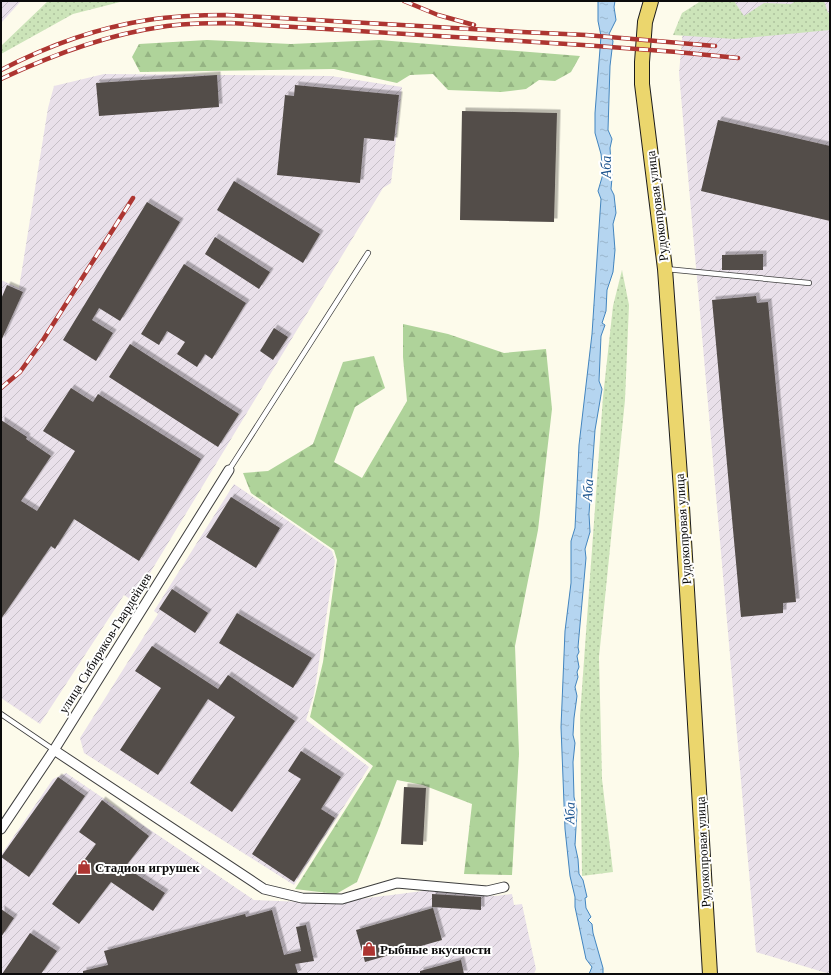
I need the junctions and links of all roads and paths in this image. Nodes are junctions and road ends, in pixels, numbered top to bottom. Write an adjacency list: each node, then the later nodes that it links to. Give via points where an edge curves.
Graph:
1 (651, 1): 3 (main road, Рудокопровая улица, via 645,22 642,84)
2 (368, 253): 5 (lane)
3 (665, 269): 4 (lane); 10 (main road, Рудокопровая улица)
4 (809, 282)
5 (229, 470): 7 (street, улица Сибиряков-Гвардейцев)
6 (1, 714): 7 (lane)
7 (54, 750): 8 (street, улица Сибиряков-Гвардейцев); 9 (street, via 264,889 302,898 342,899 397,883 487,891)
8 (1, 829)
9 (504, 887)
10 (710, 974)

